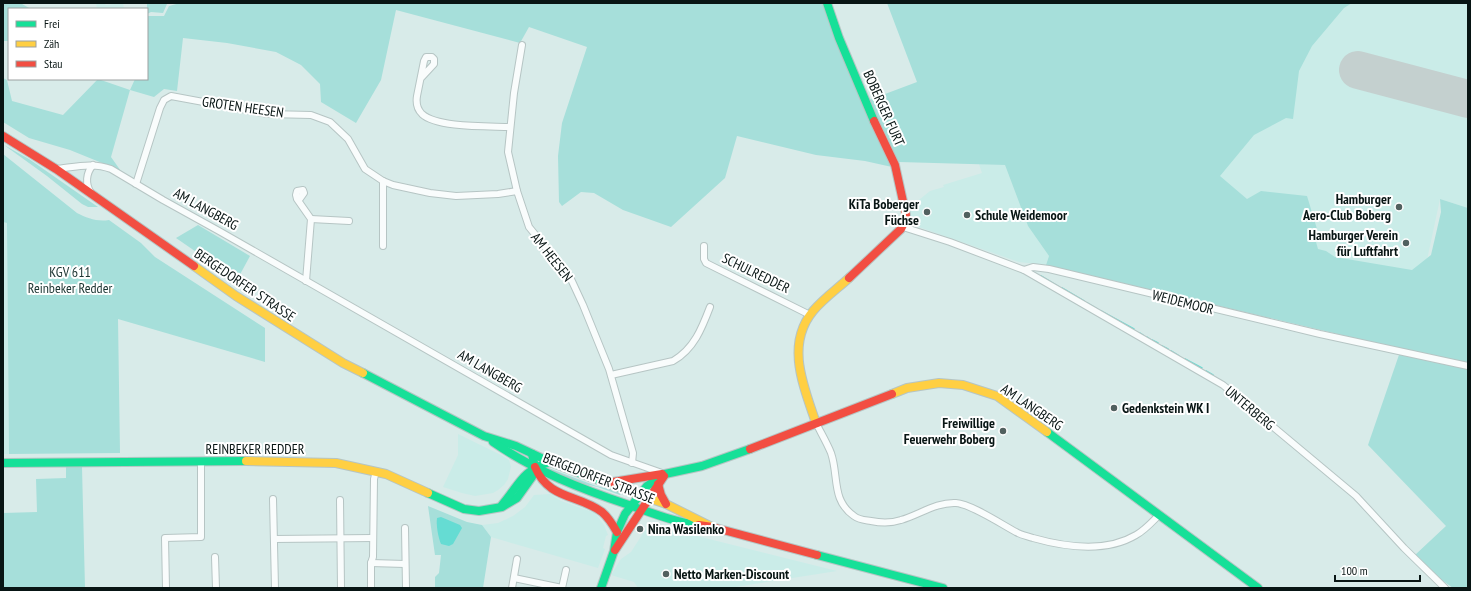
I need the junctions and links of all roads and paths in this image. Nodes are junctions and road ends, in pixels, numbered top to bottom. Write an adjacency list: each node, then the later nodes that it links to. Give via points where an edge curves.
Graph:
1 (827, 3): 15 (main road, BOBERGER FURT, via 839,38 895,165 906,215)
2 (522, 45): 4 (street, AM HEESEN)
3 (421, 78): 4 (street, via 416,101 422,114 436,120 473,127)
4 (510, 127): 10 (street, AM HEESEN, via 508,152)
5 (3, 136): 7 (main road, BERGEDORFER STRASSE)
6 (93, 165): 7 (street, AM LANGBERG); 9 (street, AM LANGBERG, via 111,169); 11 (street, via 87,177 88,189)
7 (56, 169): 11 (main road, BERGEDORFER STRASSE)
8 (383, 181): 9 (street, GROTEN HEESEN, via 366,169 348,139 330,122 311,115 268,114 171,96 164,100 160,108); 10 (street, GROTEN HEESEN, via 430,193 456,196); 16 (street)
9 (136, 184): 19 (street, AM LANGBERG)
10 (517, 192): 23 (street, AM HEESEN, via 529,227 574,284)
11 (92, 194): 25 (main road, BERGEDORFER STRASSE, via 236,296 306,341)
12 (299, 200): 13 (street)
13 (311, 219): 14 (street); 19 (street)
14 (349, 220)
15 (903, 227): 18 (street, WEIDEMOOR); 21 (main road)
16 (383, 246)
17 (704, 246): 21 (street, SCHULREDDER, via 706,263)
18 (1024, 270): 22 (street, WEIDEMOOR, via 1033,267 1048,269 1320,334); 68 (street, UNTERBERG, via 1223,385 1356,496)
19 (306, 281): 30 (street, AM LANGBERG, via 611,455)
20 (710, 306): 23 (street, via 692,346 682,356 673,361)
21 (810, 315): 24 (main road, via 800,335 798,361)
22 (1468, 366)
23 (611, 376): 30 (street, AM HEESEN, via 632,453)
24 (816, 423): 33 (main road, AM LANGBERG, via 715,462); 43 (main road, AM LANGBERG, via 907,388 939,383 963,385 997,396); 43 (street, via 831,453 839,498 845,509 863,520 882,523 900,521 935,507 957,503 968,506 1018,533 1054,544 1084,546 1104,545 1128,539 1145,529)
25 (484, 436): 26 (main road, BERGEDORFER STRASSE); 31 (main road, BERGEDORFER STRASSE)
26 (532, 454): 28 (main road, BERGEDORFER STRASSE); 31 (main road)
27 (201, 462): 29 (main road, REINBEKER REDDER); 32 (main road, REINBEKER REDDER, via 326,462); 57 (street, via 201,537 165,538)
28 (550, 462): 31 (main road, REINBEKER REDDER); 34 (main road, BERGEDORFER STRASSE)
29 (3, 463)
30 (632, 463): 33 (street, AM LANGBERG)
31 (535, 467): 32 (main road, REINBEKER REDDER, via 525,473 505,502 497,508 479,511 469,510); 41 (main road, BERGEDORFER STRASSE, via 582,489); 46 (main road, via 542,480 555,491 600,510)
32 (376, 471): 48 (street)
33 (665, 474): 34 (main road); 35 (main road); 36 (main road, AM LANGBERG, via 647,486)
34 (607, 483): 36 (main road, BERGEDORFER STRASSE)
35 (658, 484): 37 (main road); 40 (main road)
36 (640, 495): 37 (main road, BERGEDORFER STRASSE); 41 (main road, AM LANGBERG)
37 (649, 498): 40 (main road, BERGEDORFER STRASSE); 42 (main road)
38 (273, 499): 49 (street)
39 (340, 500): 47 (street)
40 (666, 504): 44 (main road, BERGEDORFER STRASSE)
41 (632, 506): 42 (main road, BERGEDORFER STRASSE); 46 (main road, AM LANGBERG, via 625,514)
42 (641, 509): 44 (main road, BERGEDORFER STRASSE, via 680,523); 50 (main road)
43 (1159, 514): 67 (main road, AM LANGBERG)
44 (712, 527): 66 (main road, BERGEDORFER STRASSE)
45 (405, 528): 54 (street)
46 (617, 532): 50 (main road, AM LANGBERG)
47 (340, 538): 48 (street); 49 (street); 60 (street)
48 (373, 538): 53 (street)
49 (274, 539): 59 (street)
50 (614, 551): 65 (main road)
51 (215, 557): 58 (street)
52 (517, 559): 56 (street)
53 (371, 564): 54 (street); 61 (street)
54 (405, 564): 62 (street)
55 (566, 570): 64 (street)
56 (514, 578): 63 (street); 64 (street)
57 (166, 588)
58 (216, 588)
59 (275, 588)
60 (341, 588)
61 (371, 588)
62 (406, 588)
63 (512, 588)
64 (562, 588)
65 (601, 588)
66 (943, 588)
67 (1258, 588)
68 (1445, 588)

